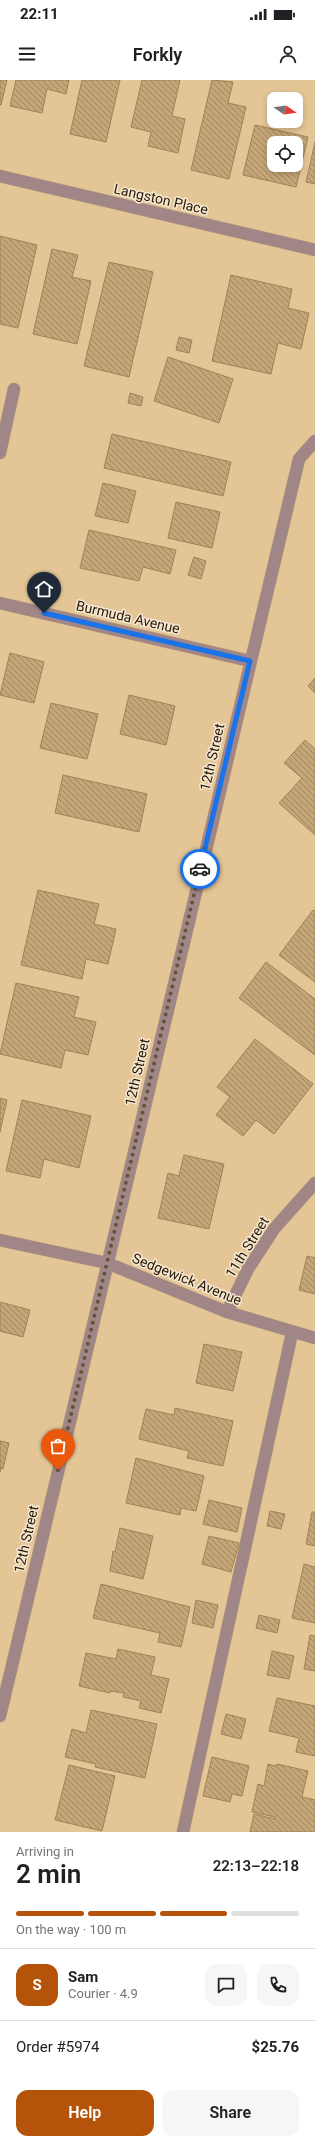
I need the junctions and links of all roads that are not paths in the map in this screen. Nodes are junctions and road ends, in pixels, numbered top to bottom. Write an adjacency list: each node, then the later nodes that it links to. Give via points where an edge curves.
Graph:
1 (0, 176): 2 (street, Langston Place)
2 (315, 250)
3 (14, 389): 5 (street)
4 (315, 441): 7 (street, 12th Street, via 299,459)
5 (0, 453)
6 (0, 603): 7 (street, Burmuda Avenue)
7 (250, 661): 10 (street, 12th Street)
8 (315, 1183): 11 (street, 11th Street, via 274,1229 248,1269)
9 (0, 1240): 10 (street, Sedgewick Avenue)
10 (107, 1263): 11 (street, Sedgewick Avenue); 14 (street, 12th Street)
11 (227, 1312): 12 (street, Sedgewick Avenue)
12 (292, 1333): 13 (street, Sedgewick Avenue); 15 (street)
13 (315, 1338)
14 (0, 1716)
15 (183, 1832)

